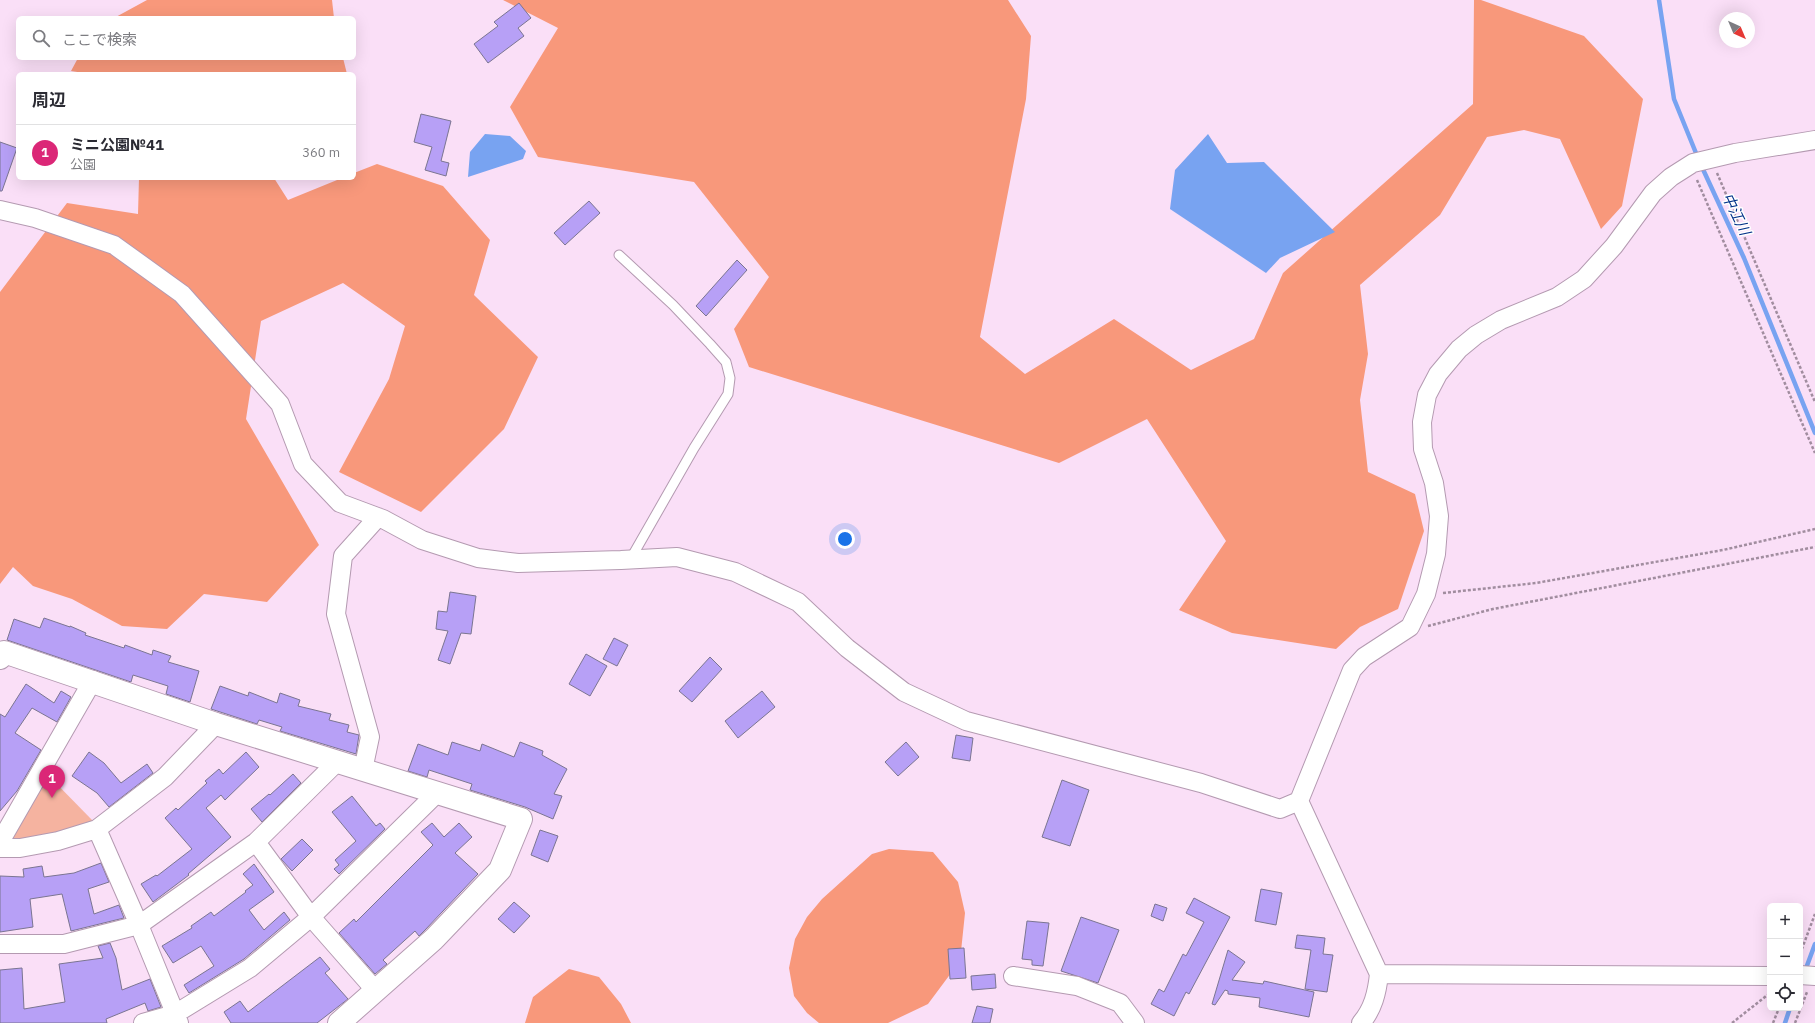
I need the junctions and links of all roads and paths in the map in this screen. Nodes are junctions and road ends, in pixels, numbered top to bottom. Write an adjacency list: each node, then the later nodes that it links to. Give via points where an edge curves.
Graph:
1 (1815, 140): 2 (street)
2 (1700, 162): 5 (path); 6 (path); 11 (street, via 1671,177 1653,193 1614,246 1584,279 1557,296 1501,320 1476,335 1438,374 1427,395 1422,422 1423,449 1434,483 1439,516 1436,554)
3 (0, 210): 7 (street, via 35,218 114,245 182,294 280,404 303,464 340,503)
4 (619, 255): 10 (lane, via 673,305 710,344 726,362 730,378 728,394)
5 (1815, 402)
6 (1815, 454)
7 (378, 517): 10 (street, via 422,540 478,558 518,563); 17 (street, via 343,556 336,614 370,737)
8 (1815, 529): 11 (path, via 1723,550 1536,583)
9 (1815, 547): 12 (path, via 1493,609 1426,626)
10 (630, 560): 19 (street, via 677,557 735,572 791,598 847,648 904,692 966,721 1201,784 1280,809)
11 (1426, 594): 12 (street)
12 (1410, 626): 19 (street, via 1364,657 1352,670)
13 (0, 658): 14 (street, via 4,652)
14 (93, 680): 15 (street); 21 (street)
15 (216, 724): 16 (street); 20 (street, via 165,777)
16 (337, 762): 17 (street); 22 (street)
17 (363, 770): 18 (street)
18 (437, 793): 25 (street); 33 (street, via 521,819 500,870 434,938)
19 (1299, 801): 29 (street)
20 (97, 829): 23 (street, via 58,841 20,848); 26 (street)
21 (0, 842)
22 (256, 842): 25 (street); 26 (street)
23 (0, 848)
24 (1815, 914): 28 (path)
25 (311, 917): 33 (street); 36 (street, via 250,968)
26 (139, 924): 27 (street, via 64,944); 36 (street)
27 (0, 944)
28 (1803, 946)
29 (1379, 974): 31 (street); 40 (street, via 1377,992 1368,1014)
30 (1013, 976): 39 (street, via 1077,986 1120,1004)
31 (1767, 976)
32 (1810, 976): 43 (path)
33 (376, 991): 38 (street)
34 (1767, 994): 41 (path)
35 (1778, 1011): 42 (path)
36 (177, 1019): 37 (street)
37 (143, 1023)
38 (339, 1023)
39 (1135, 1023)
40 (1360, 1023)
41 (1732, 1023)
42 (1773, 1023)
43 (1795, 1023)

